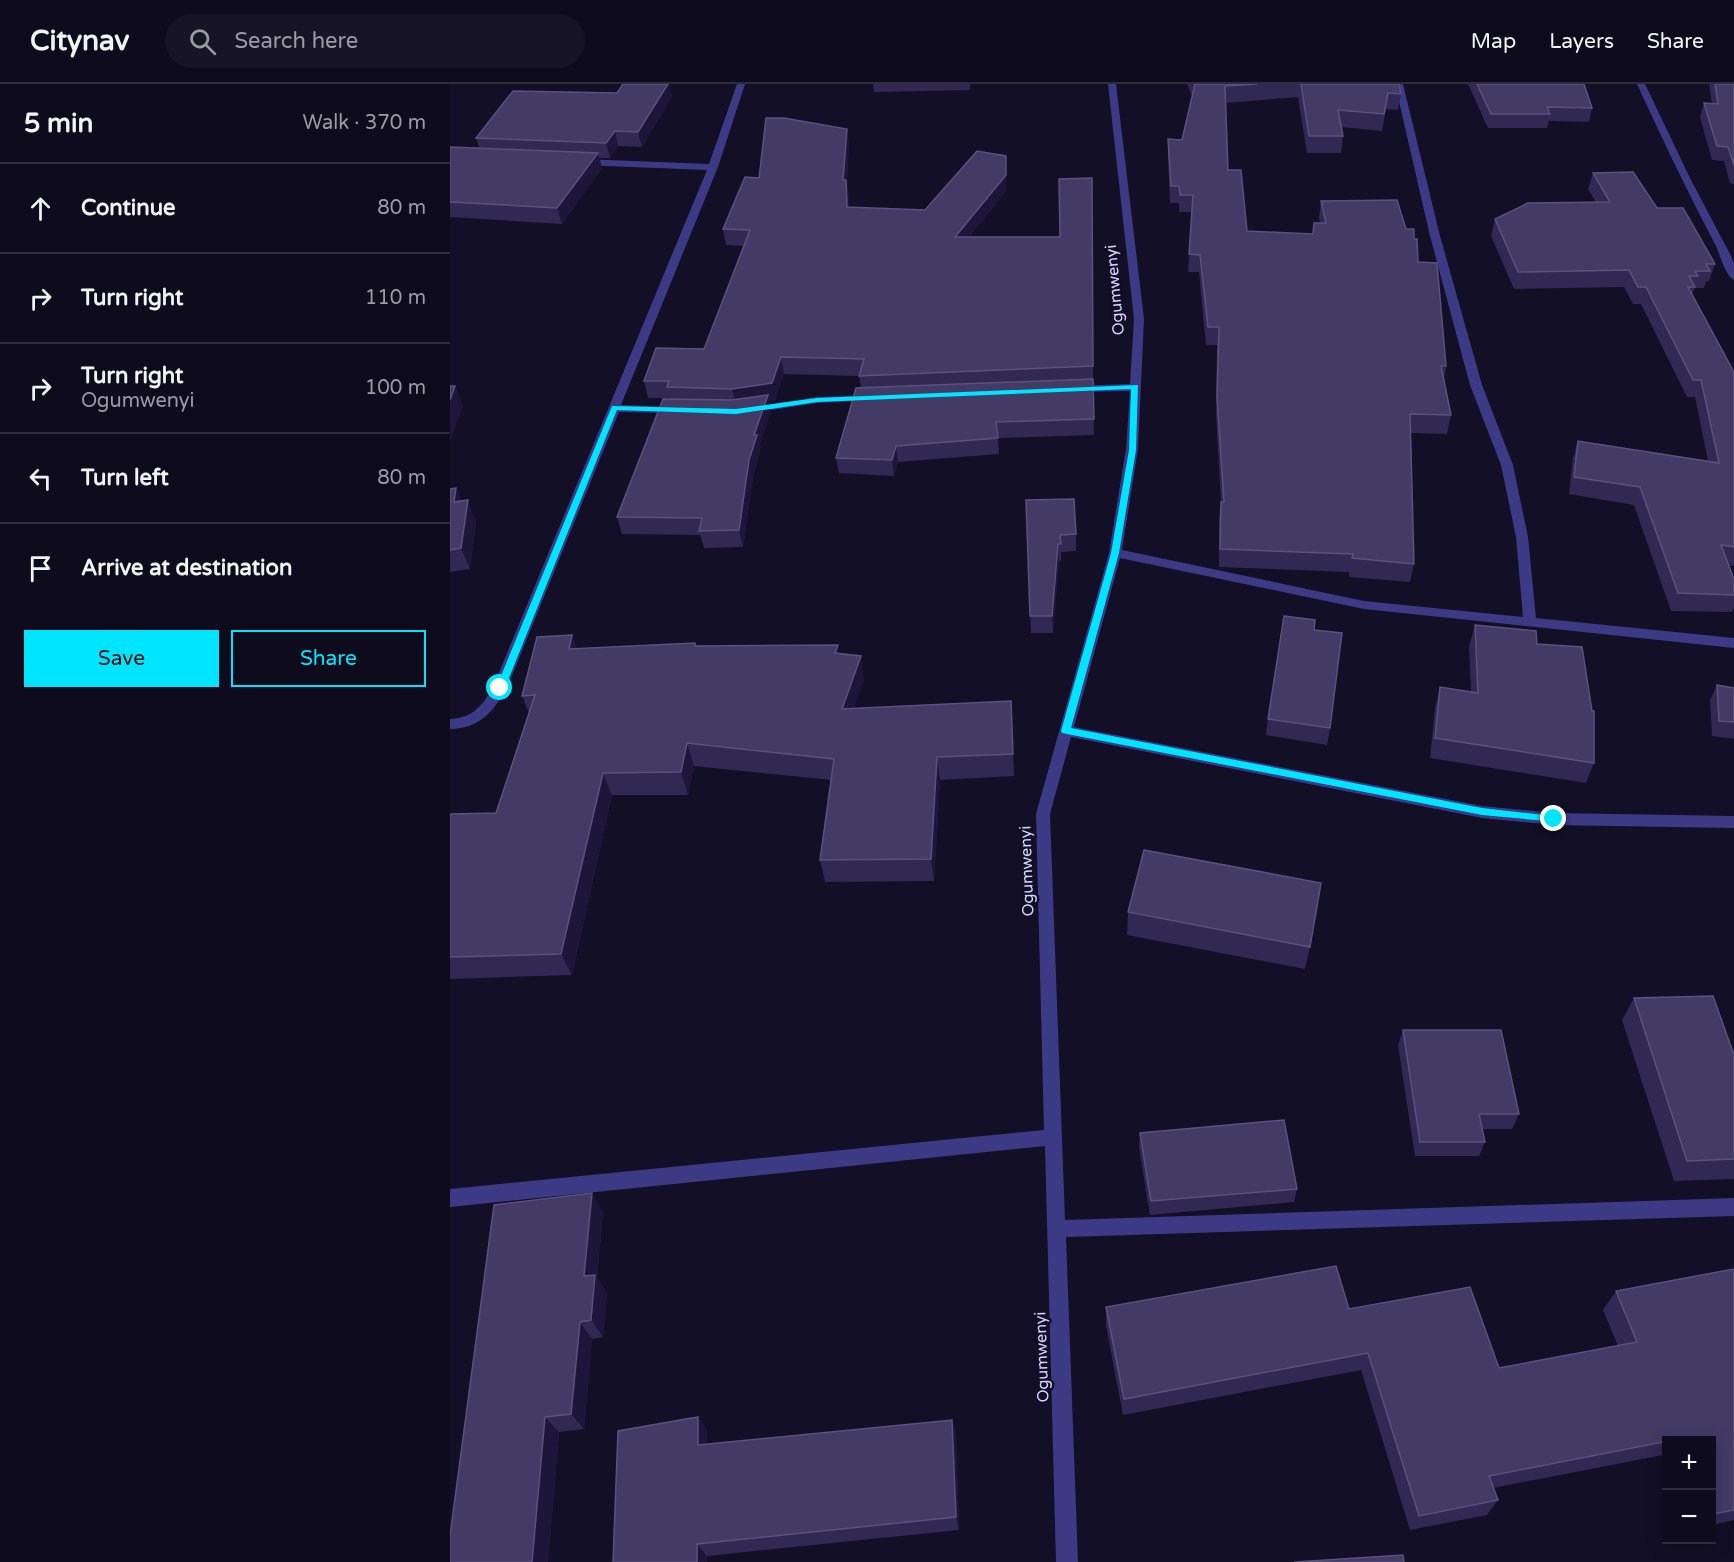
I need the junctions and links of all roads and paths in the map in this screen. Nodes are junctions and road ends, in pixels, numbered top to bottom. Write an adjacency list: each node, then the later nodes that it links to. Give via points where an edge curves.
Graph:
1 (741, 84): 6 (street)
2 (1112, 84): 8 (street, Ogumwenyi, via 1139,319)
3 (1399, 84): 15 (street, via 1476,385 1507,465 1522,537)
4 (1641, 84): 7 (street)
5 (570, 162): 6 (street)
6 (713, 167): 11 (street)
7 (1734, 277)
8 (1135, 387): 9 (street); 14 (street, Ogumwenyi, via 1132,450)
9 (1055, 390)
10 (883, 398): 13 (street, via 817,400)
11 (614, 408): 12 (street); 17 (street, via 500,688 483,715)
12 (692, 410)
13 (736, 411)
14 (1115, 553): 15 (street, via 1365,605); 18 (street, Ogumwenyi)
15 (1530, 622): 16 (street)
16 (1734, 643)
17 (450, 724)
18 (1066, 731): 19 (street, via 1482,812 1554,819); 20 (street, Ogumwenyi, via 1043,814)
19 (1734, 822)
20 (1054, 1137): 21 (street); 23 (street, Ogumwenyi)
21 (450, 1198)
22 (1734, 1207): 23 (street)
23 (1056, 1229): 24 (street, Ogumwenyi)
24 (1067, 1562)

